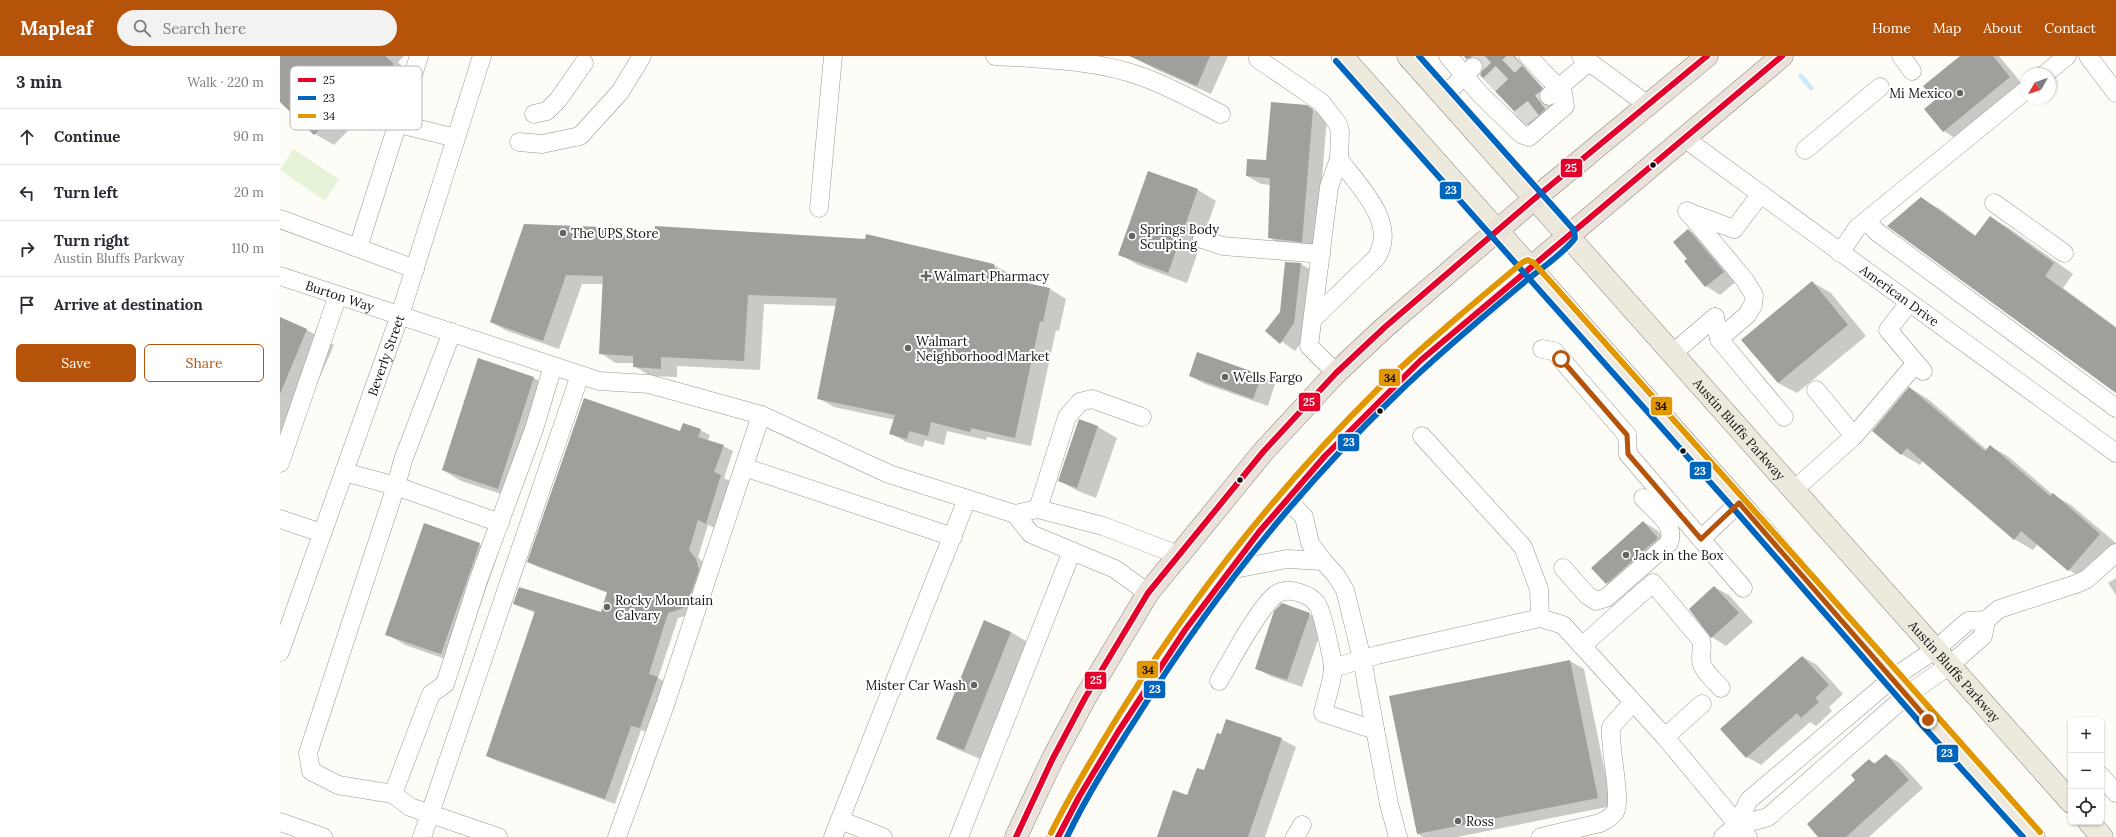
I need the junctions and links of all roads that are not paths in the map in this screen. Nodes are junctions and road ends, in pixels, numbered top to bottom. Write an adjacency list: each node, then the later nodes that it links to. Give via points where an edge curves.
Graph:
1 (419, 56): 18 (street)
2 (482, 56): 32 (street, Beverly Street)
3 (642, 56): 34 (street, via 620,92 580,136 542,144)
4 (833, 56): 40 (street)
5 (995, 56): 29 (street, via 1067,61 1118,70 1185,95)
6 (1342, 56): 43 (main road)
7 (1408, 56): 26 (main road, Austin Bluffs Parkway)
8 (1448, 56): 21 (street)
9 (1707, 56): 27 (highway)
10 (1782, 56): 33 (highway)
11 (1901, 56): 20 (street)
12 (2067, 56): 19 (street)
13 (2088, 56): 24 (street)
14 (1521, 57): 23 (street)
15 (1258, 59): 36 (street, via 1321,102 1338,124)
16 (1585, 59): 23 (street); 27 (street)
17 (584, 63): 28 (street, via 548,111)
18 (416, 66)
19 (2052, 68)
20 (1912, 71)
21 (1469, 72): 23 (street, via 1516,122 1521,134 1529,137 1565,106 1563,92); 26 (street)
22 (1880, 87): 35 (street)
23 (1553, 92)
24 (2116, 93)
25 (2020, 95): 42 (street)
26 (1444, 96): 38 (main road, Austin Bluffs Parkway)
27 (1648, 105): 38 (highway)
28 (534, 114)
29 (1221, 114)
30 (397, 130): 46 (street)
31 (422, 130): 32 (street)
32 (456, 138): 51 (street, Beverly Street)
33 (1684, 138): 37 (street, American Drive); 44 (highway)
34 (519, 142)
35 (1805, 150)
36 (1339, 159): 49 (street, via 1329,187); 56 (street, via 1378,214 1383,235 1376,258)
37 (1760, 195): 47 (street, American Drive); 58 (street, via 1734,229 1688,211 1754,295 1753,305 1747,314)
38 (1534, 199): 43 (highway); 44 (main road, Austin Bluffs Parkway)
39 (1994, 203): 48 (street)
40 (820, 208)
41 (280, 219): 46 (street)
42 (1867, 221): 47 (street, via 1858,228); 65 (street, via 1877,232)
43 (1497, 232): 50 (main road); 62 (highway, via 1385,327)
44 (1568, 235): 50 (highway); 60 (main road, Austin Bluffs Parkway)
45 (1202, 239): 49 (street, via 1224,246)
46 (358, 248): 51 (street)
47 (1840, 253): 54 (street, American Drive)
48 (2064, 253)
49 (1321, 254): 56 (street)
50 (1528, 268): 79 (highway, via 1367,412); 80 (main road)
51 (415, 269): 55 (street, Beverly Street)
52 (280, 276): 53 (street, Burton Way)
53 (338, 295): 55 (street, Burton Way); 72 (street)
54 (1909, 303): 70 (street, via 1888,330 1920,367); 71 (street, American Drive)
55 (400, 315): 57 (street, Burton Way); 74 (street, Beverly Street)
56 (1313, 319): 62 (street, via 1309,346)
57 (452, 332): 61 (street, Burton Way); 75 (street, via 403,460)
58 (1718, 339): 60 (street, via 1715,316); 68 (street)
59 (1542, 349): 87 (street, via 1554,351 1627,435 1628,454)
60 (1672, 354): 76 (main road, Austin Bluffs Parkway)
61 (553, 366): 63 (street, Burton Way); 84 (street, via 534,429)
62 (1336, 373): 90 (highway, via 1263,452)
63 (580, 375): 66 (street, Burton Way, via 599,381 649,384); 116 (street)
64 (1816, 390): 70 (street)
65 (2116, 408)
66 (761, 415): 73 (street); 78 (street, Burton Way, via 889,474)
67 (1142, 417): 81 (street, via 1092,398 1080,402 1067,417)
68 (1784, 417)
69 (1422, 436): 96 (street, via 1523,547 1539,589)
70 (1854, 436): 76 (street)
71 (2116, 453)
72 (280, 463)
73 (744, 467): 86 (street); 124 (street, via 665,704)
74 (344, 472): 75 (street); 85 (street, Beverly Street)
75 (396, 486): 84 (street); 114 (street, via 308,753 311,771 338,784)
76 (1794, 490): 99 (main road, Austin Bluffs Parkway)
77 (1643, 498): 92 (street, via 1670,526 1672,535 1669,543 1606,598 1596,601 1587,595)
78 (967, 499): 82 (street, Burton Way); 86 (street)
79 (1287, 499): 91 (street, via 1304,517 1310,543); 93 (highway)
80 (1739, 503): 87 (street); 104 (main road)
81 (1038, 509): 82 (street); 90 (street, via 1103,526)
82 (1015, 514): 88 (street, via 1032,534)
83 (280, 519): 85 (street)
84 (500, 523): 114 (street, via 445,684 431,694)
85 (322, 534): 100 (street, Beverly Street)
86 (952, 537): 117 (street)
87 (1701, 539): 94 (street)
88 (1072, 551): 95 (street, via 1115,569); 127 (street)
89 (2116, 553): 97 (street, via 2082,582 2000,609)
90 (1178, 555): 95 (highway)
91 (1323, 562): 93 (street, via 1287,559); 101 (street, via 1335,574 1345,590)
92 (1563, 568)
93 (1229, 570): 129 (highway, via 1141,694 1072,808)
94 (1743, 588)
95 (1148, 593): 128 (highway, via 1085,698)
96 (1540, 618): 98 (street, via 1563,625); 101 (street)
97 (1986, 620): 99 (street, via 1968,621); 102 (street, via 1983,636)
98 (1582, 646): 106 (street, via 1650,585 1701,640 1704,648 1701,659 1703,668); 108 (street)
99 (1936, 649): 102 (main road, Austin Bluffs Parkway); 104 (street)
100 (280, 652)
101 (1362, 659): 103 (street); 110 (street)
102 (1950, 665): 107 (street); 115 (main road, Austin Bluffs Parkway)
103 (1333, 668): 105 (street, via 1318,604 1307,596 1293,591 1279,593 1266,603); 110 (street, via 1323,713)
104 (1893, 678): 107 (main road); 120 (street, via 1749,800)
105 (1219, 681)
106 (1721, 688)
107 (1907, 695): 120 (street, via 1768,817); 133 (main road)
108 (1633, 702): 111 (street); 131 (street, via 1611,727 1611,751 1618,803 1615,812 1600,823)
109 (1702, 704): 111 (street)
110 (1375, 730): 130 (street)
111 (1665, 737): 120 (street)
112 (2104, 779): 113 (street)
113 (2116, 793)
114 (393, 794): 116 (street, via 410,808)
115 (2068, 799)
116 (430, 814): 122 (street); 123 (street)
117 (840, 820): 125 (street); 126 (street)
118 (280, 822): 121 (street)
119 (2092, 825): 134 (main road)
120 (1742, 831): 132 (street)
121 (317, 836)
122 (422, 837)
123 (498, 837)
124 (617, 837)
125 (834, 837)
126 (883, 837)
127 (959, 837)
128 (1016, 837)
129 (1058, 837)
130 (1398, 837)
131 (1541, 837)
132 (1723, 837)
133 (2034, 837)
134 (2102, 837)

